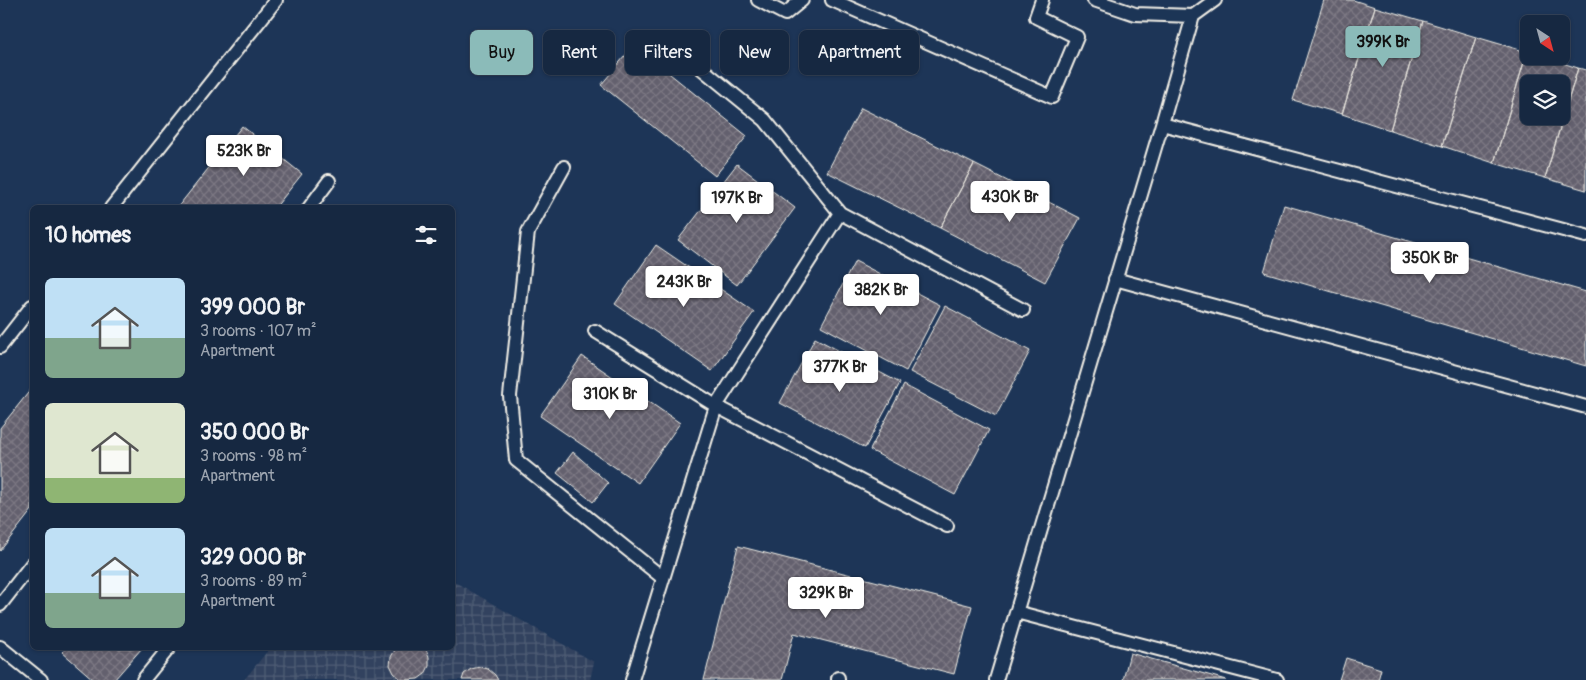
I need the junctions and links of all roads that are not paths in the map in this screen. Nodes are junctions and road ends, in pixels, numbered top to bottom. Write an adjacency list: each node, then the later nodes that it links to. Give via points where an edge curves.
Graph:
1 (276, 0): 13 (lane)
2 (758, 0): 3 (lane, via 784,14)
3 (802, 0)
4 (832, 0): 5 (lane, via 1052,97 1077,38 1036,17)
5 (1042, 0)
6 (1094, 0): 8 (lane, via 1135,14)
7 (1215, 0): 8 (lane)
8 (1193, 16): 10 (lane)
9 (710, 75): 15 (lane, via 765,120)
10 (1162, 124): 16 (lane); 17 (lane)
11 (564, 167): 26 (lane, via 528,232 510,396 516,460)
12 (329, 181): 14 (lane)
13 (113, 205)
14 (311, 205)
15 (840, 213): 19 (lane); 22 (lane)
16 (1586, 236)
17 (1115, 279): 23 (lane); 28 (lane)
18 (30, 309): 21 (lane)
19 (1023, 310)
20 (595, 331): 22 (lane)
21 (0, 347)
22 (716, 406): 24 (lane); 26 (lane)
23 (1586, 407)
24 (947, 526)
25 (30, 567): 27 (lane)
26 (663, 578): 33 (lane)
27 (0, 606)
28 (1016, 612): 34 (lane); 35 (lane)
29 (0, 647): 31 (lane)
30 (167, 650): 32 (lane)
31 (42, 680)
32 (143, 680)
33 (632, 680)
34 (996, 680)
35 (1277, 680)

